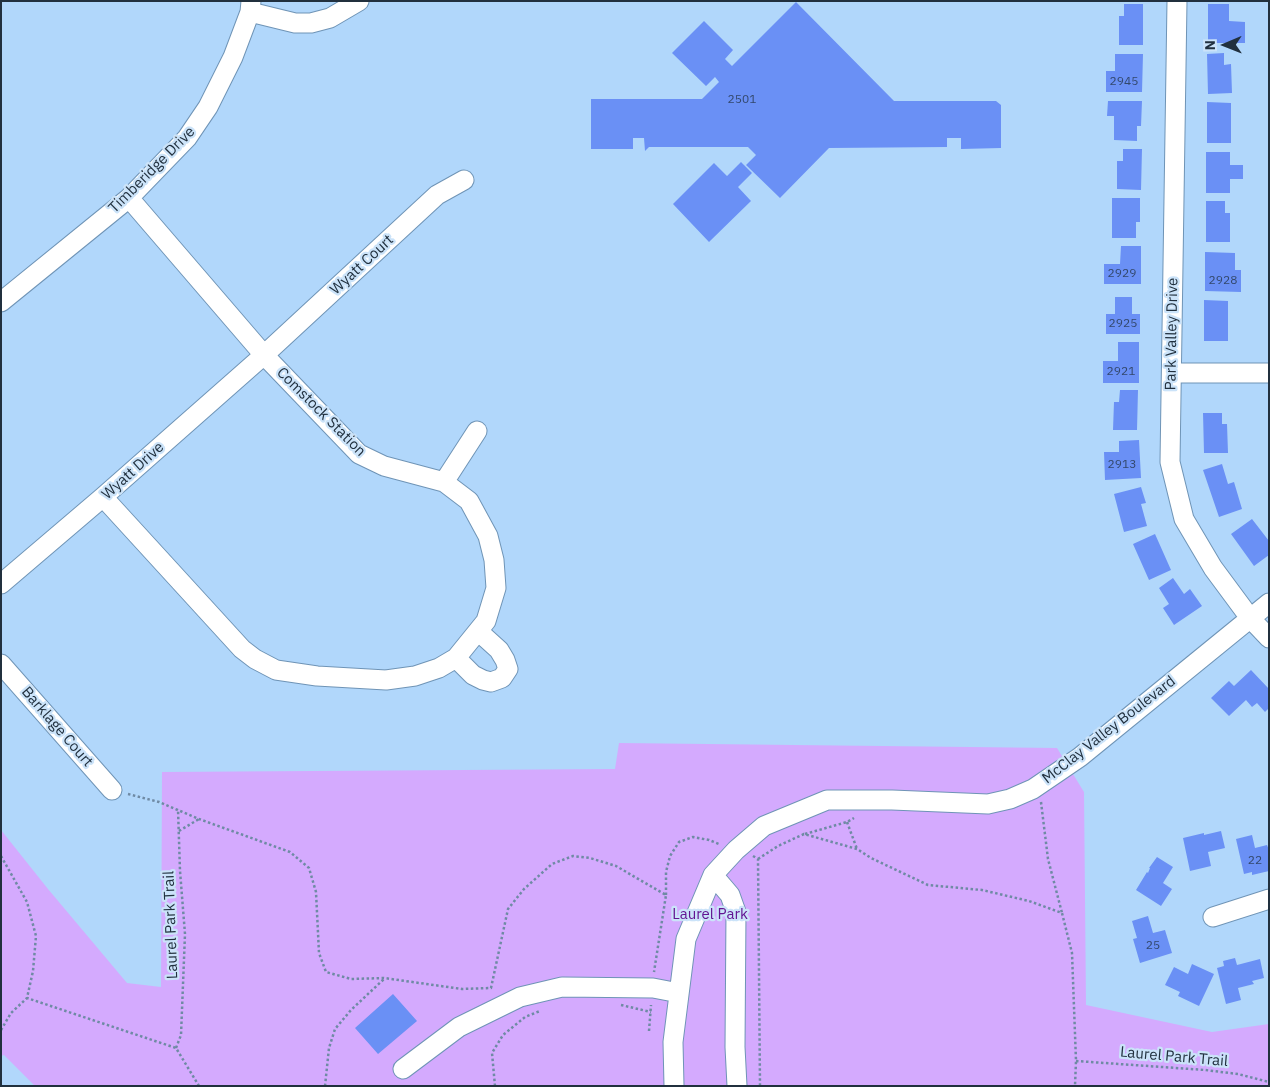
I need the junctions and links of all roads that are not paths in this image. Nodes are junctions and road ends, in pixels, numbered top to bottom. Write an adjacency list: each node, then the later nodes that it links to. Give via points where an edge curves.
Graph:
1 (359, 1): 3 (street, via 330,18 311,23 294,23)
2 (1177, 1): 8 (street, Park Valley Drive)
3 (250, 7): 5 (street, Timberidge Drive, via 233,57 208,107 187,138)
4 (464, 180): 7 (street, Wyatt Court, via 437,195)
5 (129, 198): 6 (street, Timberidge Drive); 7 (street, Comstock Station)
6 (1, 302)
7 (264, 354): 11 (street, Comstock Station, via 360,454 384,466); 12 (street, Wyatt Drive)
8 (1172, 373): 9 (street); 15 (street, Park Valley Drive, via 1170,462 1184,518 1213,568)
9 (1269, 373)
10 (477, 431): 11 (street)
11 (444, 482): 16 (street, Comstock Station, via 469,501 488,536 494,560 496,588 486,621)
12 (103, 497): 13 (street, Wyatt Drive); 18 (street, Comstock Station, via 242,649 255,660 276,670 386,680 415,676)
13 (1, 584)
14 (1269, 604): 15 (street, McClay Valley Boulevard)
15 (1250, 618): 17 (street, Park Valley Drive); 21 (street, McClay Valley Boulevard, via 1080,757 1033,789 988,804 827,800 764,826)
16 (478, 631): 18 (street, Comstock Station); 18 (street, via 505,660 508,669 502,678 491,682 483,680)
17 (1269, 638)
18 (456, 658)
19 (1, 664): 20 (street, Barklage Court)
20 (112, 790)
21 (713, 875): 24 (street, McClay Valley Boulevard, via 686,939); 27 (street, via 730,895 736,912)
22 (1269, 899): 23 (street)
23 (1213, 917)
24 (679, 994): 25 (street, via 653,988 562,987 520,997 459,1027); 26 (street, McClay Valley Boulevard)
25 (403, 1069)
26 (674, 1086)
27 (737, 1086)

